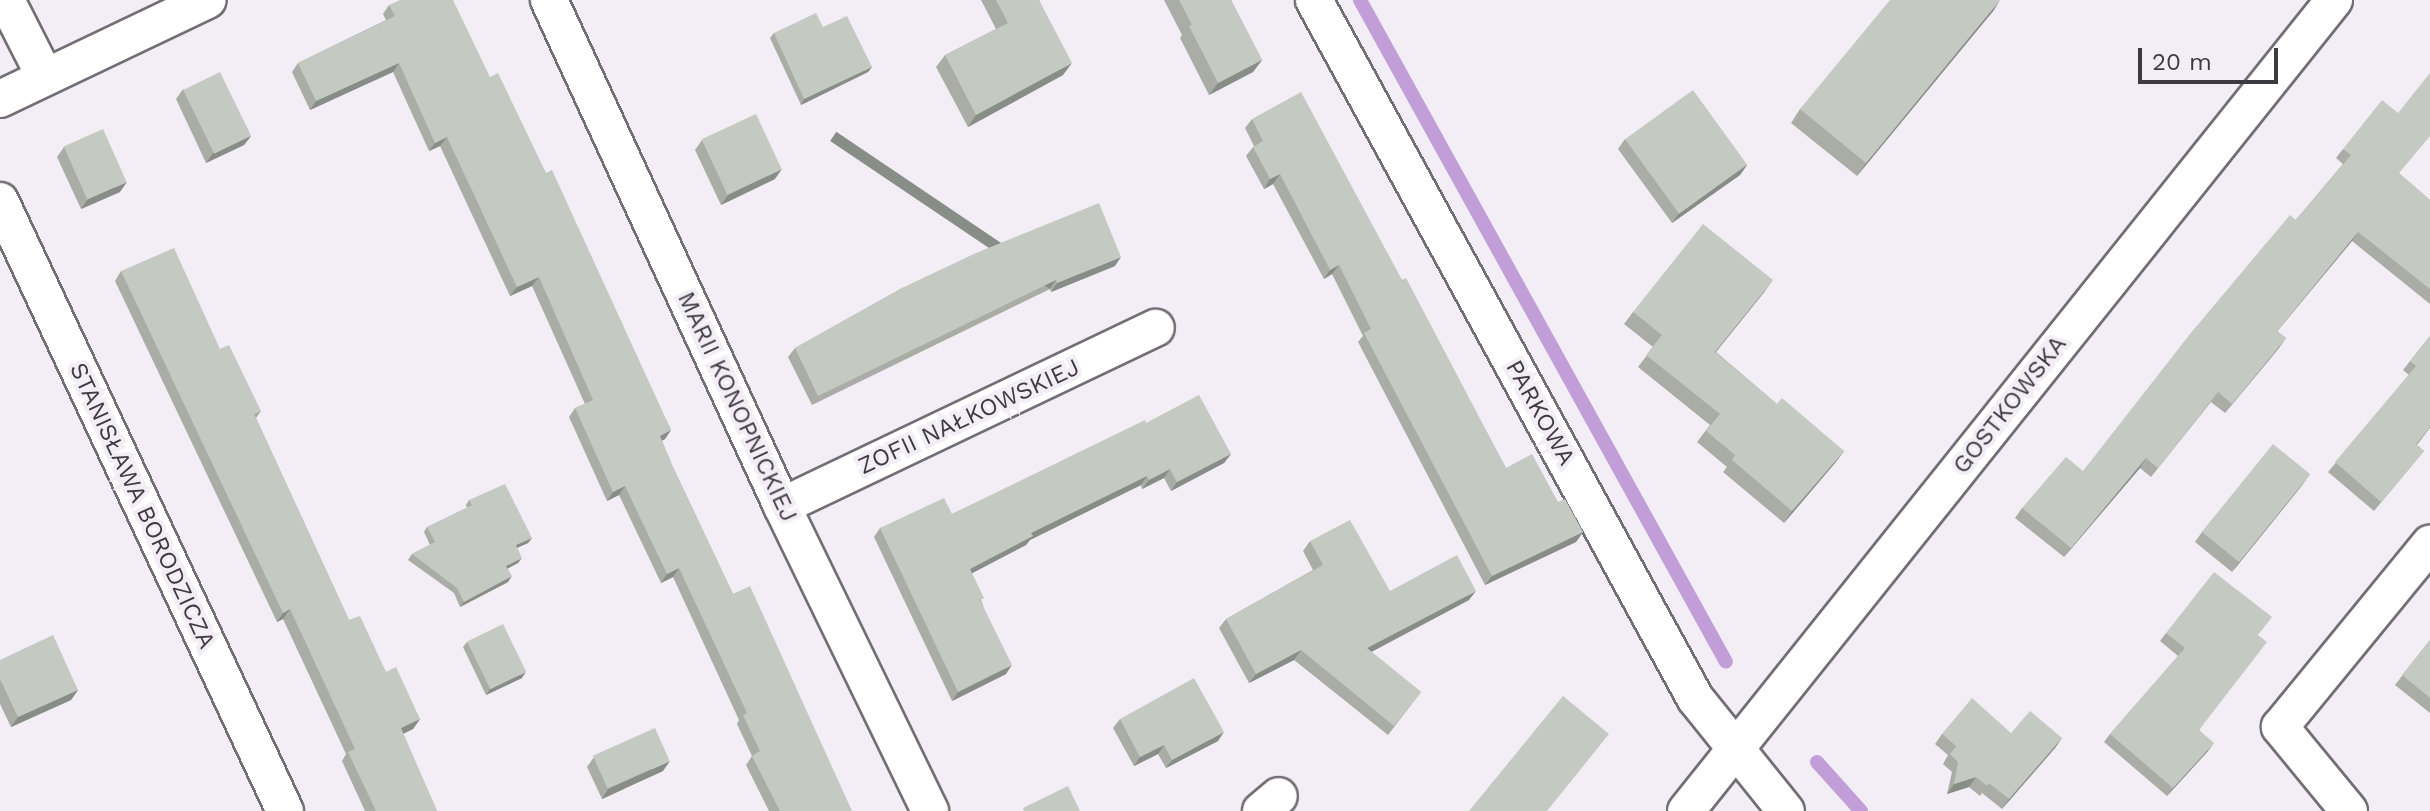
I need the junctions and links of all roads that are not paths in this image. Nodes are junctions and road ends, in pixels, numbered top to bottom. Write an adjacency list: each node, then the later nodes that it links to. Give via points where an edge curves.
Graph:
1 (6, 0): 6 (street)
2 (208, 0): 6 (street)
3 (549, 0): 10 (street, MARII KONOPNICKIEJ)
4 (1314, 0): 12 (street, PARKOWA, via 1695,698)
5 (2334, 0): 12 (street, GOSTKOWSKA)
6 (45, 77): 7 (street)
7 (0, 99)
8 (0, 201): 13 (street, STANISŁAWA BORODZICZA)
9 (1156, 328): 10 (street, ZOFII NAŁKOWSKIEJ)
10 (782, 506): 14 (street, MARII KONOPNICKIEJ)
11 (2429, 546): 17 (street, via 2280,727)
12 (1735, 751): 15 (street, GOSTKOWSKA); 16 (street, PARKOWA)
13 (285, 811)
14 (930, 811)
15 (1686, 811)
16 (1786, 811)
17 (2349, 811)

